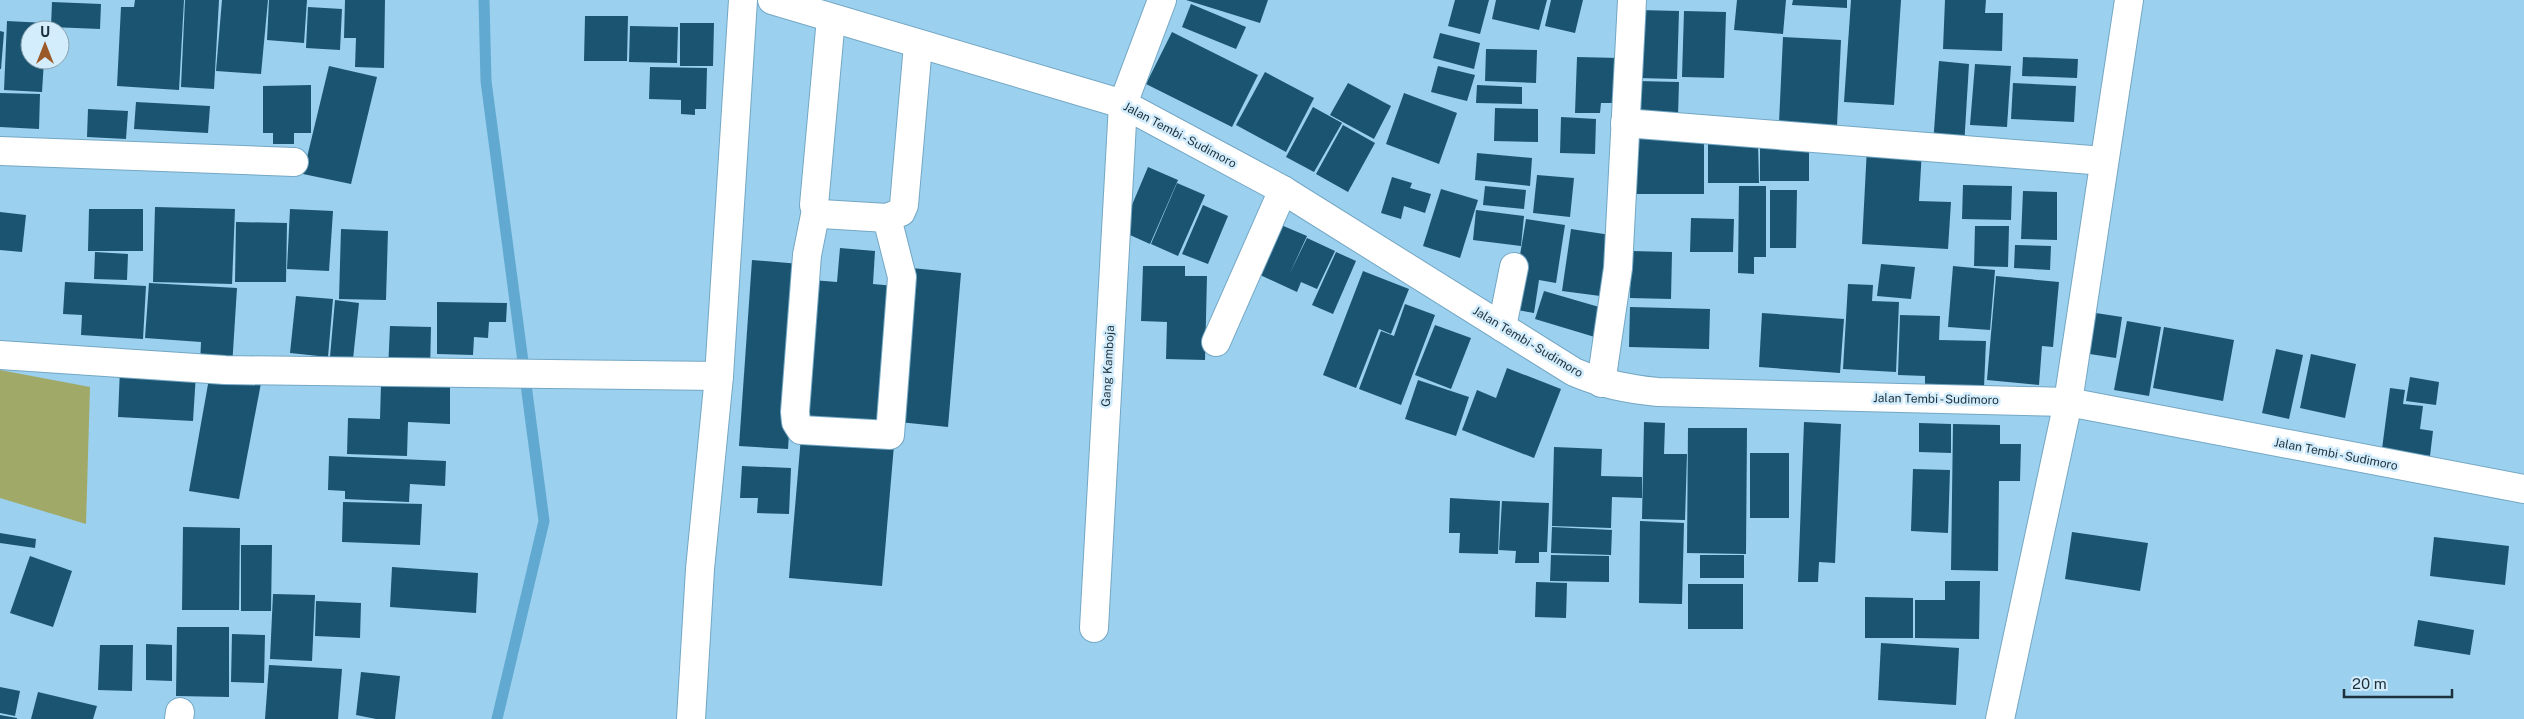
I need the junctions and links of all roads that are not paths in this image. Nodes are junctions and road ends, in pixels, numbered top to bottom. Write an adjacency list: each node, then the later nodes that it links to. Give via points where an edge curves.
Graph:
1 (743, 0): 20 (street)
2 (772, 0): 6 (street, Jalan Tembi - Sudimoro)
3 (1162, 0): 8 (street, Gang Kamboja)
4 (1632, 0): 9 (street)
5 (2129, 0): 11 (street)
6 (831, 18): 7 (street, Jalan Tembi - Sudimoro); 14 (street)
7 (918, 45): 8 (street, Jalan Tembi - Sudimoro); 15 (street, via 904,205 901,212)
8 (1122, 104): 13 (street, Jalan Tembi - Sudimoro); 24 (street, Gang Kamboja)
9 (1625, 123): 11 (street); 21 (street, via 1618,268)
10 (0, 150): 12 (street)
11 (2104, 161): 22 (street)
12 (294, 162)
13 (1283, 190): 17 (street, Jalan Tembi - Sudimoro); 18 (street)
14 (816, 210): 15 (street, via 821,214); 15 (street, via 806,256 795,412 801,430 890,435 902,277)
15 (887, 218)
16 (1514, 267): 17 (street)
17 (1502, 326): 21 (street, Jalan Tembi - Sudimoro, via 1574,372)
18 (1216, 342)
19 (0, 355): 20 (street, via 225,370)
20 (719, 376): 25 (street, via 700,569)
21 (1601, 383): 22 (street, Jalan Tembi - Sudimoro, via 1658,392)
22 (2068, 402): 23 (street, Jalan Tembi - Sudimoro); 26 (street)
23 (2524, 490)
24 (1094, 628)
25 (691, 719)
26 (2000, 719)

